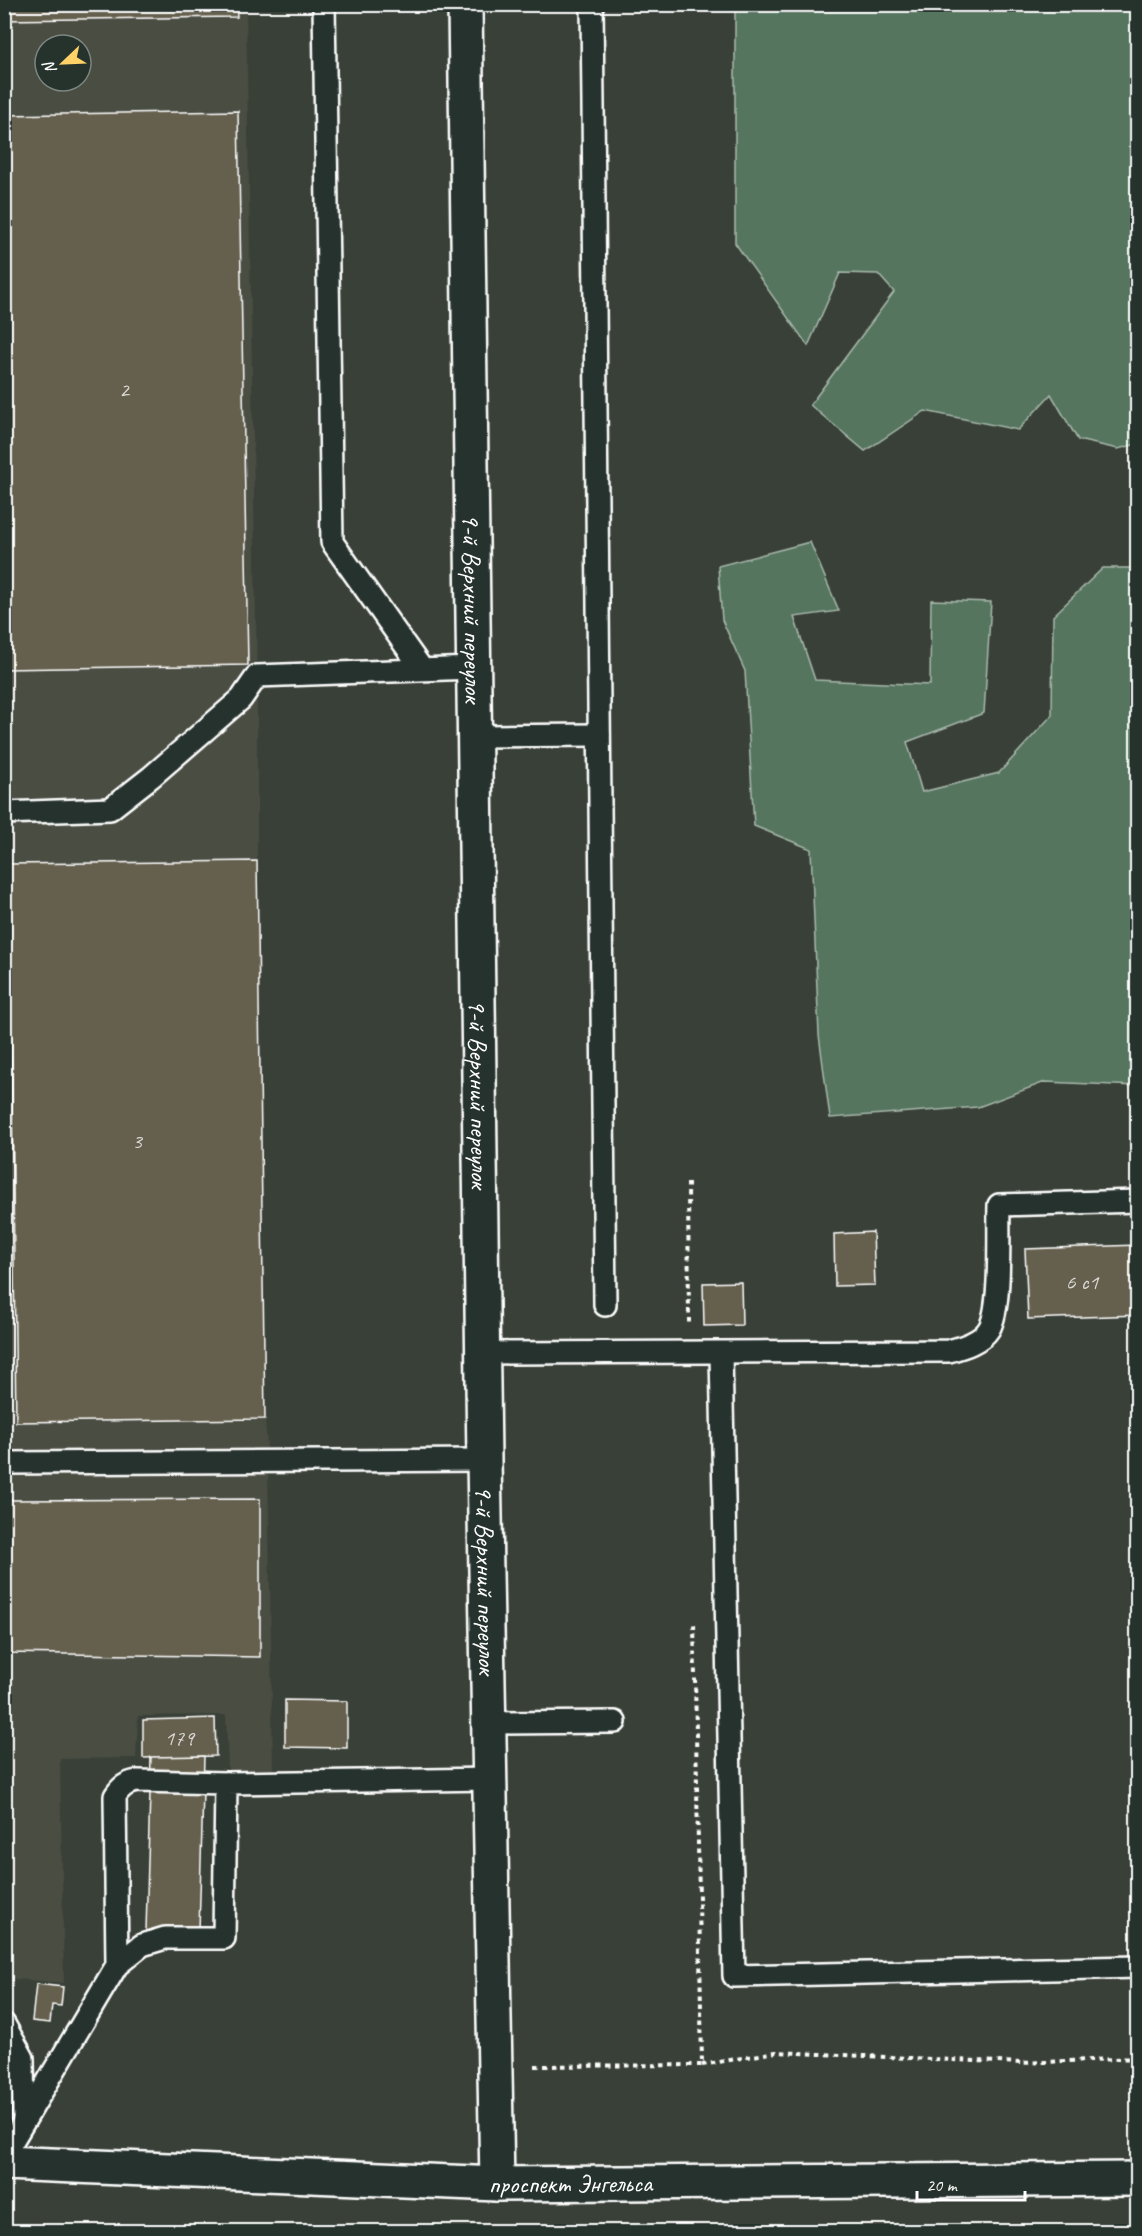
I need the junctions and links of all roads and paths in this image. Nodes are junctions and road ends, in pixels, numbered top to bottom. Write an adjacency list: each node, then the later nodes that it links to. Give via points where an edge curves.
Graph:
1 (324, 4): 4 (lane, via 332,542)
2 (465, 4): 5 (street, 9-й Верхний переулок)
3 (592, 4): 6 (lane)
4 (422, 669): 5 (lane); 8 (lane, via 257,676 241,699 110,809)
5 (473, 669): 7 (street, 9-й Верхний переулок)
6 (599, 735): 7 (lane); 11 (lane)
7 (474, 736): 12 (street, 9-й Верхний переулок)
8 (4, 813)
9 (688, 1183): 13 (path)
10 (1137, 1201): 14 (lane, via 999,1205 997,1300 988,1329 970,1344 949,1351)
11 (605, 1305)
12 (483, 1353): 13 (lane); 15 (street, 9-й Верхний переулок)
13 (690, 1354): 14 (lane)
14 (721, 1354): 23 (lane, via 734,1976)
15 (484, 1460): 16 (lane); 19 (street, 9-й Верхний переулок)
16 (4, 1463)
17 (694, 1614): 26 (path)
18 (615, 1722): 19 (lane)
19 (489, 1723): 20 (street, 9-й Верхний переулок)
20 (490, 1779): 21 (lane); 32 (street, 9-й Верхний переулок)
21 (226, 1783): 22 (lane, via 224,1938 165,1938 142,1945); 22 (lane, via 137,1781 120,1788 115,1796)
22 (117, 1965): 28 (lane)
23 (1137, 1967)
24 (4, 2024): 28 (lane, via 22,2058)
25 (1137, 2058): 26 (path, via 1020,2063 776,2052)
26 (702, 2065): 27 (path)
27 (535, 2066)
28 (24, 2122): 29 (lane)
29 (4, 2156)
30 (4, 2163): 32 (street, проспект Энгельса)
31 (1137, 2179): 32 (street, проспект Энгельса)
32 (497, 2184)

